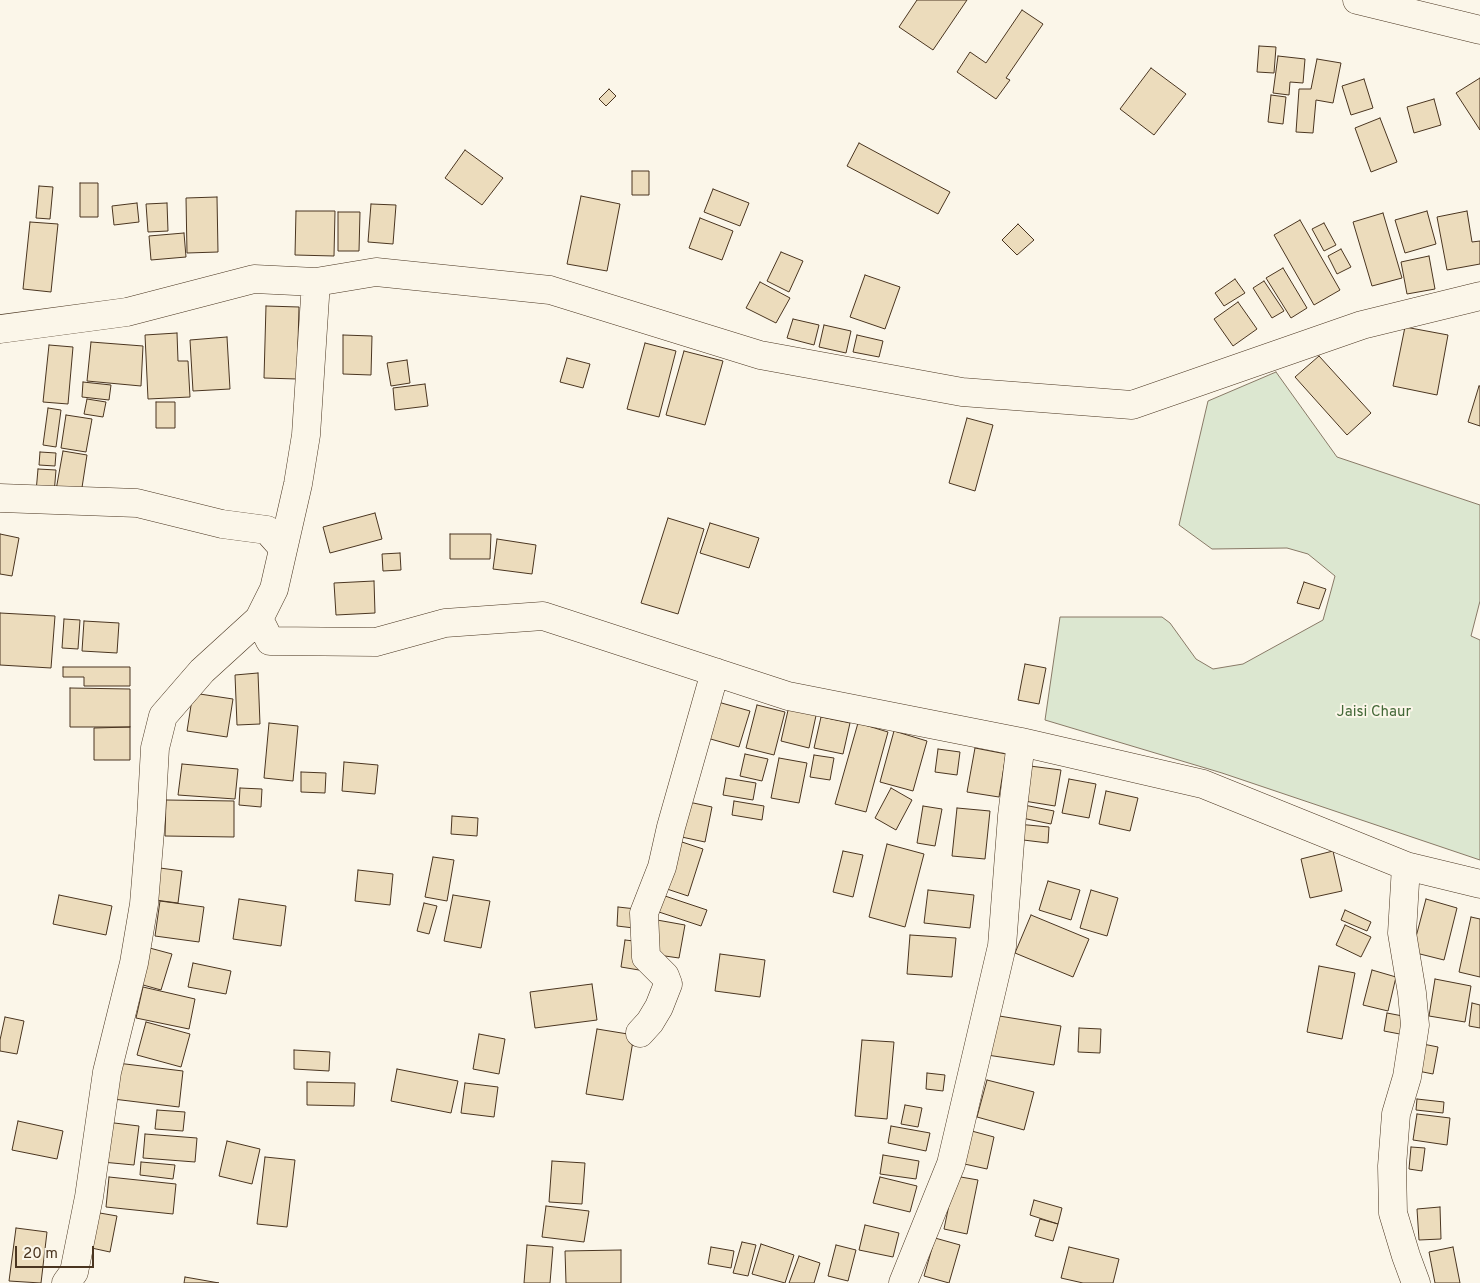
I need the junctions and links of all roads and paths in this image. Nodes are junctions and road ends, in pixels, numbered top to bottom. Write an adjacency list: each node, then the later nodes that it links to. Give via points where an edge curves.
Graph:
1 (1357, 0): 2 (main road)
2 (1480, 30)
3 (316, 282): 4 (main road, via 376,272 550,290 760,354 962,392 1132,405 1362,326); 5 (main road, via 254,279 127,312); 7 (main road, via 306,435)
4 (1480, 296)
5 (0, 329)
6 (0, 498): 7 (main road, via 137,503 222,524 267,530)
7 (283, 548): 8 (main road, via 274,589)
8 (259, 619): 9 (main road, via 270,642 376,642 445,623 542,616); 14 (main road, via 202,671 163,716 155,748 144,904 107,1072 89,1197 74,1272)
9 (715, 672): 10 (main road, via 788,696); 13 (main road, via 662,867 644,913 646,958 665,976 668,984 659,1008)
10 (1021, 742): 11 (main road, via 1203,784); 15 (main road, via 1002,946 951,1164)
11 (1406, 866): 12 (main road); 16 (main road, via 1402,933 1415,1025 1407,1077 1396,1114 1393,1213)
12 (1480, 884)
13 (640, 1033)
14 (66, 1283)
15 (903, 1283)
16 (1416, 1283)

